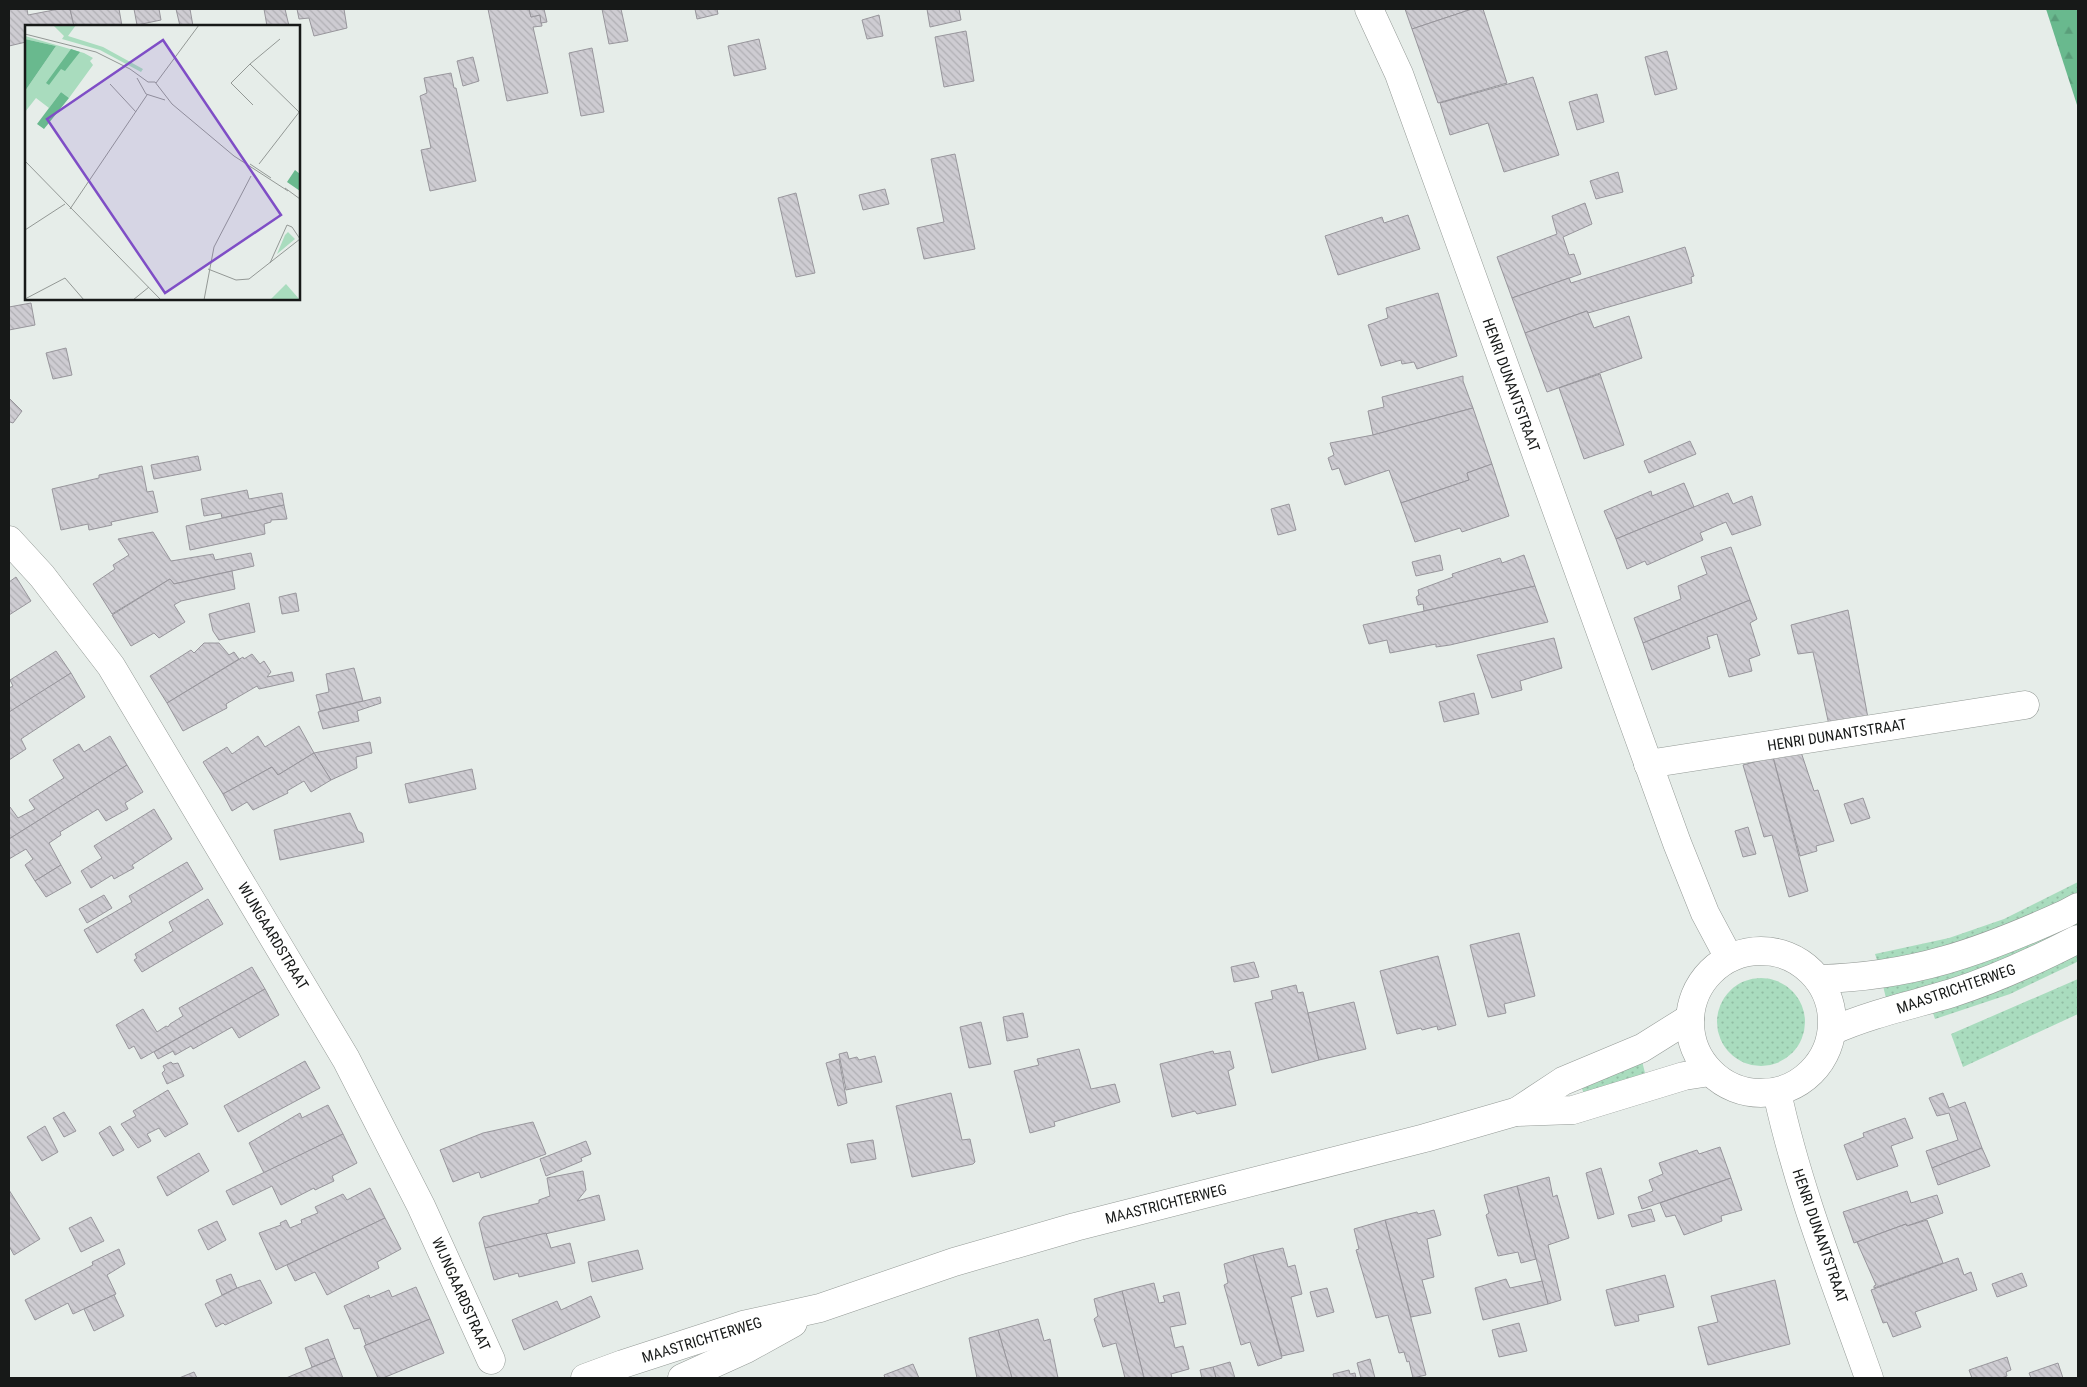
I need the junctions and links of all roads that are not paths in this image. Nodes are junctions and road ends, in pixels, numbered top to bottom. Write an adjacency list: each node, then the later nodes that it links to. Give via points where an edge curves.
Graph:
1 (1369, 9): 4 (street, HENRI DUNANTSTRAAT, via 1399,74)
2 (9, 540): 15 (street, WIJNGAARDSTRAAT, via 42,576 111,666 346,1058 421,1206)
3 (2025, 705): 4 (street, HENRI DUNANTSTRAAT)
4 (1648, 764): 7 (street, HENRI DUNANTSTRAAT, via 1705,913)
5 (2078, 907): 8 (street, MAASTRICHTERWEG, via 1990,946 1943,962 1877,975)
6 (2078, 939): 10 (street, MAASTRICHTERWEG, via 1998,977)
7 (1729, 958): 8 (street, via 1745,952 1778,953 1800,962); 9 (street, via 1702,983)
8 (1818, 979): 10 (street, via 1830,1004)
9 (1690, 1018): 11 (street, via 1692,1042); 13 (street, MAASTRICHTERWEG, via 1642,1048 1564,1082)
10 (1832, 1031): 12 (street, via 1827,1050 1811,1074)
11 (1710, 1072): 12 (street, via 1741,1091); 13 (street, MAASTRICHTERWEG, via 1684,1076 1573,1110)
12 (1777, 1092): 18 (street, HENRI DUNANTSTRAAT, via 1789,1144)
13 (1515, 1112): 14 (street, MAASTRICHTERWEG, via 1075,1227 954,1262)
14 (820, 1308): 16 (street, MAASTRICHTERWEG, via 743,1325); 17 (street, MAASTRICHTERWEG, via 746,1349)
15 (490, 1360)
16 (586, 1378)
17 (682, 1378)
18 (1869, 1378)

